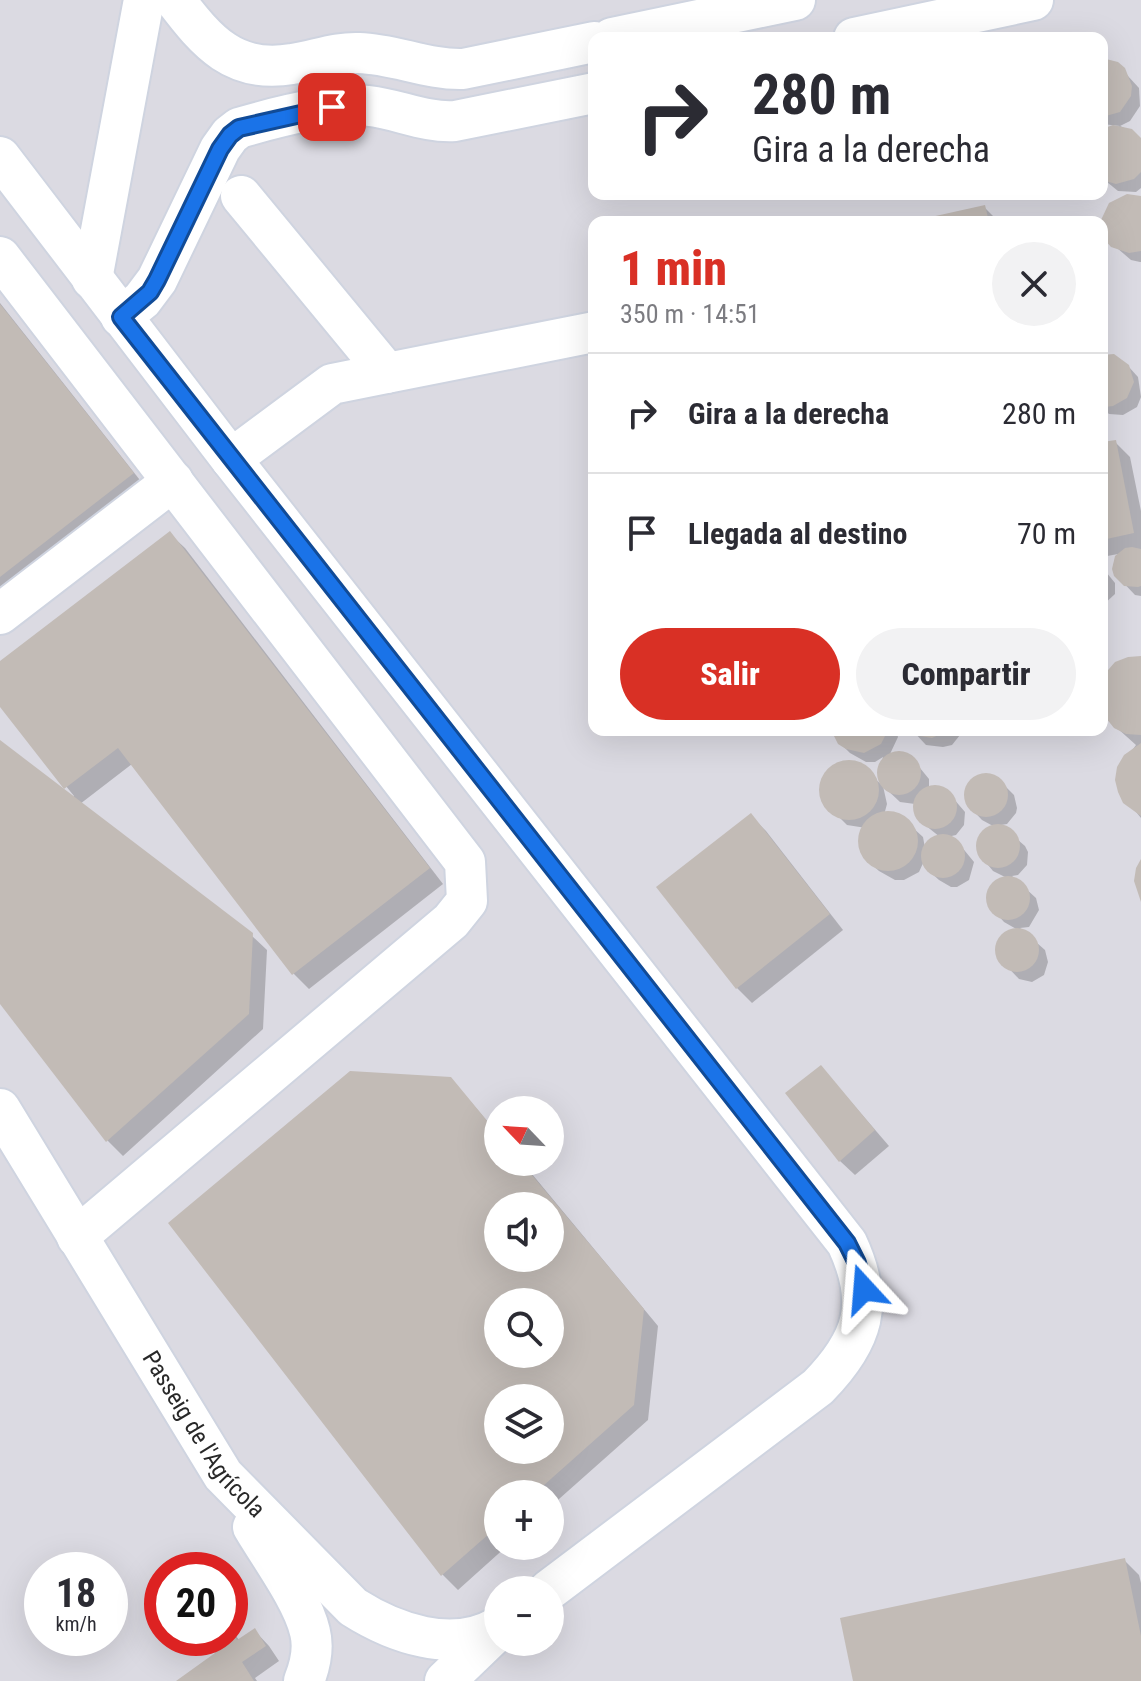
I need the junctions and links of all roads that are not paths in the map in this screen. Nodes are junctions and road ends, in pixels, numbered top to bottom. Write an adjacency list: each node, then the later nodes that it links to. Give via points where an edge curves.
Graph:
1 (795, 0): 4 (lane)
2 (1033, 0): 5 (lane)
3 (159, 3): 6 (lane, via 225,54 269,67 356,53 463,69); 11 (lane)
4 (641, 32)
5 (882, 32)
6 (588, 43)
7 (588, 94): 12 (lane, via 455,121 350,105 239,128 220,149 150,292)
8 (0, 157): 11 (lane)
9 (241, 196): 14 (lane)
10 (0, 257): 16 (lane)
11 (92, 279): 12 (lane)
12 (121, 317): 15 (lane)
13 (588, 333): 14 (lane)
14 (387, 373): 15 (lane, via 332,384)
15 (231, 459): 21 (lane, via 847,1243 857,1263 864,1289 862,1318 837,1367 818,1387)
16 (173, 481): 17 (lane); 19 (lane, via 465,862 467,901 451,921)
17 (0, 614)
18 (0, 1109): 19 (lane, Passeig de l'Agrícola)
19 (77, 1237): 20 (lane, Passeig de l'Agrícola)
20 (223, 1475): 22 (lane, Passeig de l'Agrícola, via 353,1607 376,1622 420,1637); 24 (lane, via 305,1615 311,1653)
21 (564, 1579)
22 (484, 1633)
23 (484, 1642): 25 (lane)
24 (304, 1681)
25 (445, 1681)

